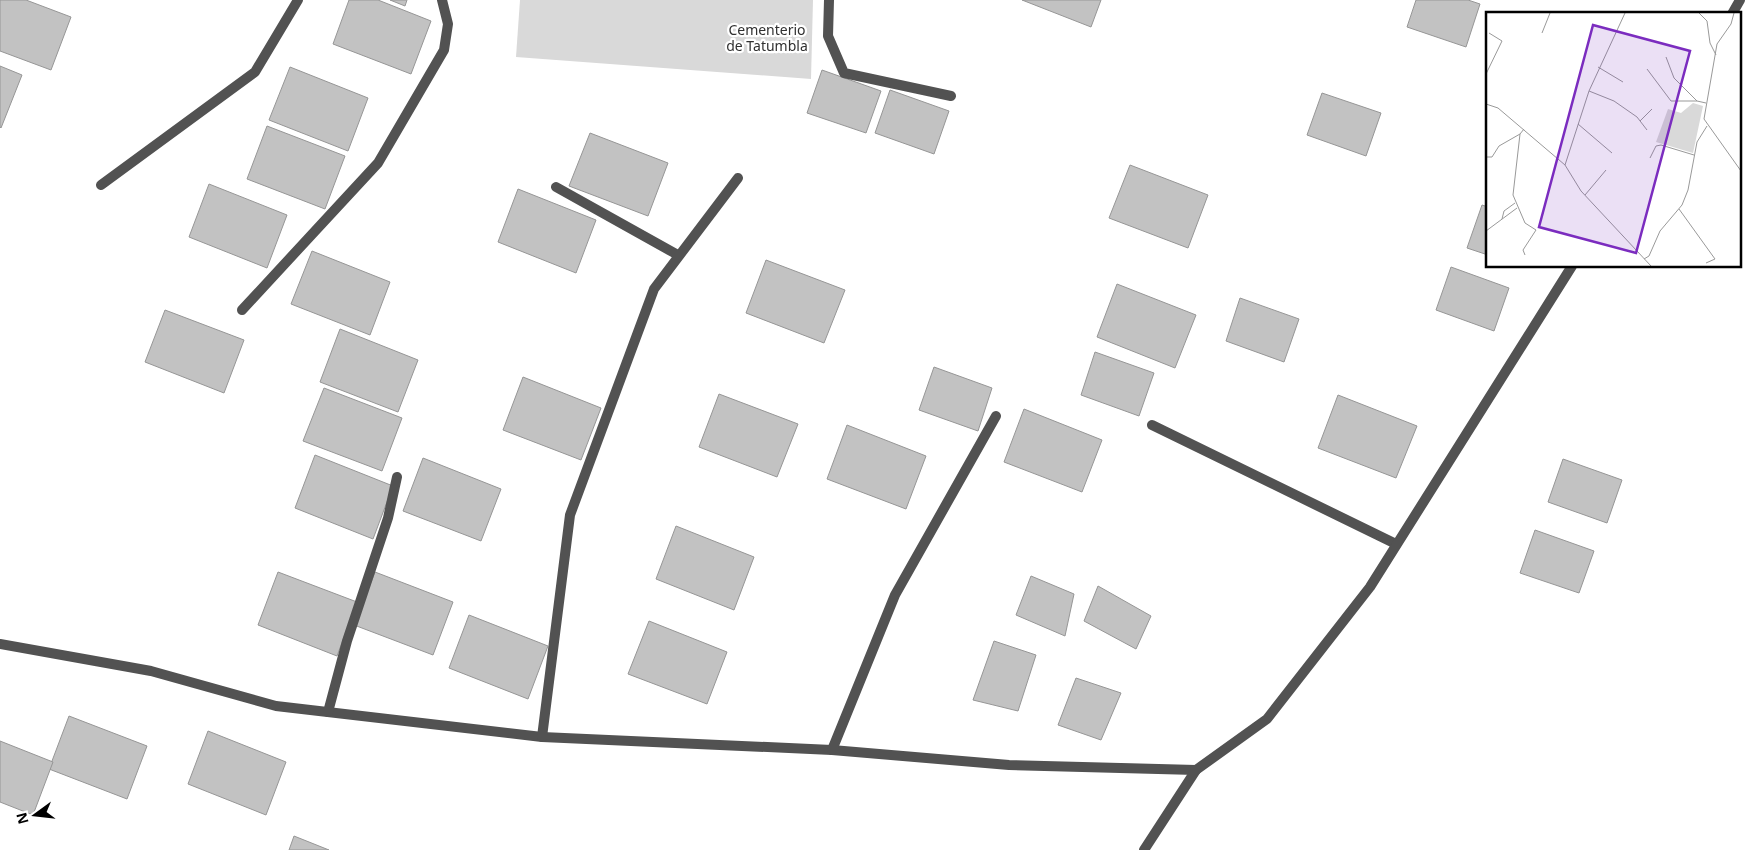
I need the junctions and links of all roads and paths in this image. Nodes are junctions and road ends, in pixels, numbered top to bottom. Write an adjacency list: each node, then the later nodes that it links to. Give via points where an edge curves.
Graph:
1 (298, 0): 8 (street, via 255,72)
2 (442, 0): 12 (street, via 448,24 444,50 378,163)
3 (829, 0): 6 (street, via 828,36 844,73)
4 (1740, 0): 5 (street)
5 (1733, 12)
6 (951, 96)
7 (738, 178): 10 (street)
8 (101, 185)
9 (556, 187): 10 (street)
10 (678, 254): 19 (street, via 654,289 570,515)
11 (1571, 268): 16 (street)
12 (242, 310)
13 (996, 416): 20 (street, via 895,596)
14 (1152, 425): 16 (street)
15 (397, 477): 18 (street, via 388,518 347,640)
16 (1396, 544): 21 (street, via 1370,587 1267,718)
17 (0, 644): 18 (street, via 151,671 276,706)
18 (328, 712): 19 (street)
19 (542, 737): 20 (street)
20 (832, 750): 21 (street, via 1009,765)
21 (1196, 770): 22 (street)
22 (1144, 850)

